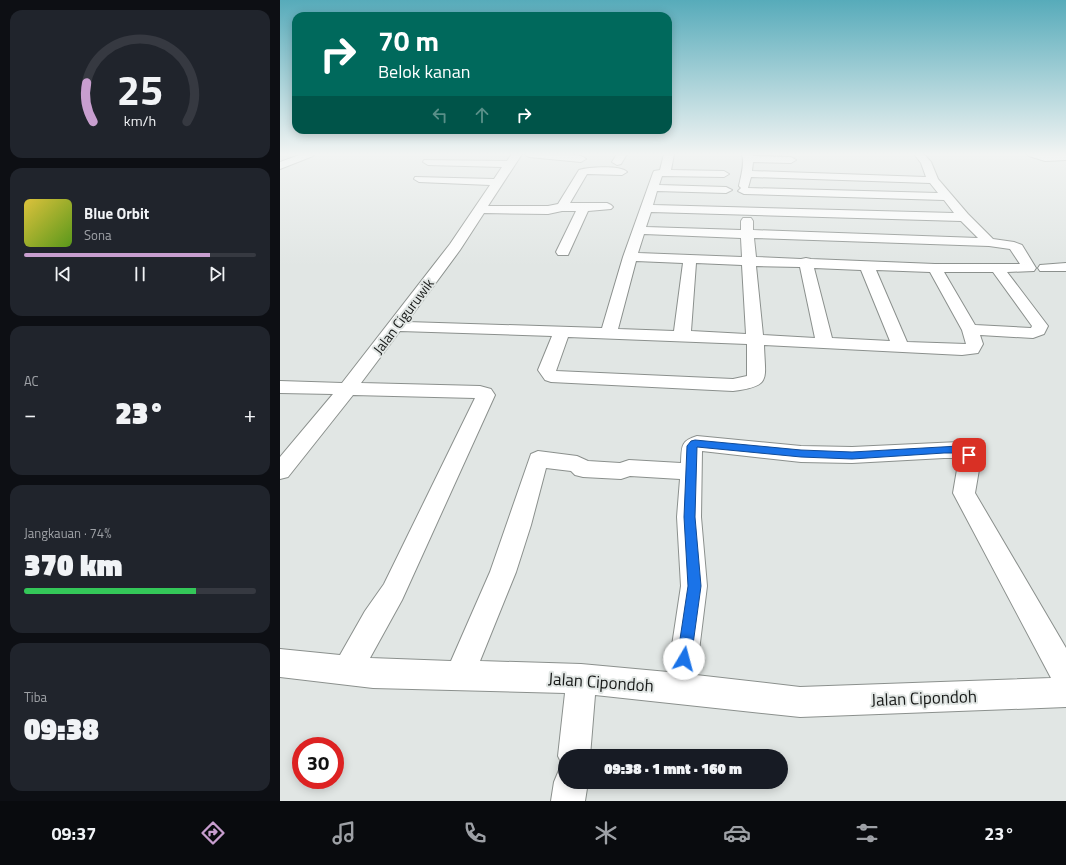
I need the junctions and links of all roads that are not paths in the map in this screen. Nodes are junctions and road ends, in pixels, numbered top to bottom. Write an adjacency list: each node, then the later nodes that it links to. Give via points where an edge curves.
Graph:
1 (490, 191): 12 (street, Jalan Ciguruwik)
2 (571, 191): 8 (street)
3 (652, 191): 11 (street)
4 (744, 191): 13 (street)
5 (757, 191): 7 (street)
6 (942, 191): 7 (street)
7 (947, 197): 14 (street)
8 (562, 207): 9 (street); 12 (street, via 548,210)
9 (584, 207): 10 (street); 18 (street)
10 (606, 207)
11 (647, 208): 13 (street); 15 (street)
12 (480, 209): 28 (street, Jalan Ciguruwik)
13 (747, 212): 14 (street); 16 (street)
14 (964, 217): 17 (street)
15 (639, 230): 16 (street); 19 (street)
16 (747, 234): 17 (street); 21 (street)
17 (988, 242): 26 (street, via 1014,246 1029,268)
18 (562, 252)
19 (630, 257): 20 (street); 31 (street)
20 (690, 259): 21 (street); 32 (street)
21 (748, 260): 22 (street); 33 (street)
22 (806, 262): 23 (street); 34 (street)
23 (866, 266): 25 (street); 35 (street)
24 (1066, 267): 27 (street)
25 (935, 268): 26 (street); 29 (street)
26 (997, 268): 29 (street, via 1040,329 1033,333)
27 (1045, 268)
28 (394, 326): 30 (street); 37 (street, Jalan Ciguruwik)
29 (970, 330): 35 (street, via 975,344 972,349)
30 (562, 332): 31 (street); 33 (street, via 547,370 551,376 747,384 755,379)
31 (608, 334): 32 (street)
32 (682, 336): 33 (street)
33 (755, 341): 34 (street)
34 (825, 344): 35 (street)
35 (900, 346)
36 (280, 387): 37 (street)
37 (348, 389): 38 (street, Jalan Ciguruwik); 41 (street, via 484,392 486,395 393,592)
38 (280, 471)
39 (690, 472): 42 (street, via 629,468 621,471 583,470 577,464 538,459 503,572); 43 (street, via 692,446 697,443 801,454 964,451 970,458 964,493); 45 (street, via 689,517 694,586)
40 (280, 663): 41 (street, Jalan Cipondoh)
41 (347, 671): 42 (street, Jalan Cipondoh)
42 (460, 675): 44 (street, Jalan Cipondoh)
43 (1066, 676)
44 (581, 679): 45 (street, Jalan Cipondoh); 47 (street)
45 (680, 688): 46 (street, Jalan Cipondoh, via 800,702)
46 (1066, 692)
47 (575, 749)
48 (570, 789): 49 (street)
49 (568, 801)

